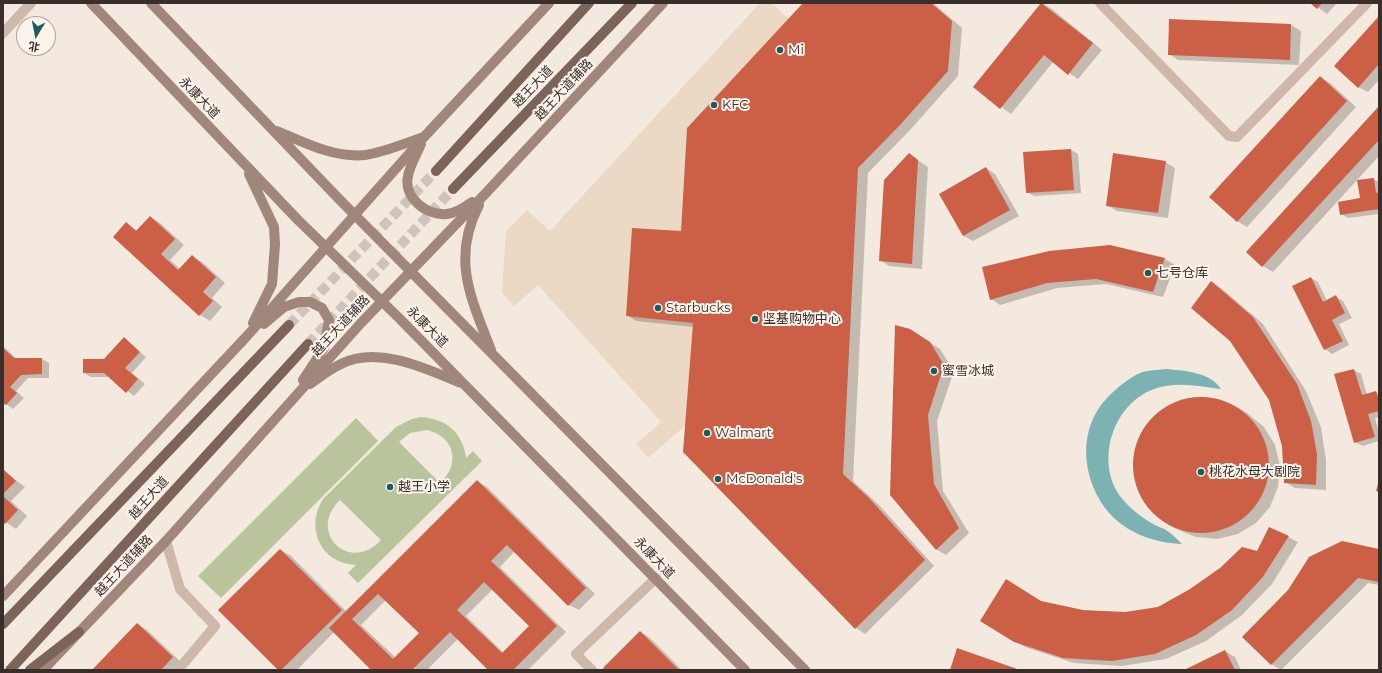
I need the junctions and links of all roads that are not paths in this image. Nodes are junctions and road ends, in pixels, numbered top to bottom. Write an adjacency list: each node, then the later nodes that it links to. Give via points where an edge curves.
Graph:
1 (31, 3): 10 (street)
2 (91, 3): 13 (main road, 永康大道)
3 (151, 3): 11 (main road, 永康大道)
4 (549, 3): 12 (main road)
5 (589, 3): 14 (main road, 越王大道)
6 (632, 3): 15 (main road, 越王大道)
7 (663, 3): 16 (main road, 越王大道辅路)
8 (1100, 3): 9 (street, via 1229,136 1234,138)
9 (1367, 3)
10 (3, 33)
11 (272, 129): 12 (main road, via 318,149 351,155 375,153); 17 (main road, 永康大道)
12 (424, 137): 16 (main road, via 407,177 409,193 419,206 433,213 447,214 461,209); 17 (main road)
13 (243, 163): 18 (main road, 永康大道); 22 (main road, via 272,222 276,245 272,284)
14 (436, 170)
15 (453, 189)
16 (485, 194): 19 (main road, 越王大道辅路); 24 (main road, via 470,223 465,268 472,299)
17 (355, 215): 18 (main road); 19 (main road, 永康大道)
18 (326, 247): 20 (main road, 永康大道); 22 (main road)
19 (412, 271): 20 (main road, 越王大道辅路); 24 (main road, 永康大道)
20 (382, 301): 25 (main road, 永康大道); 26 (main road, 越王大道辅路)
21 (289, 325): 30 (main road, 越王大道)
22 (247, 336): 26 (main road, via 284,307 299,302 310,302 322,308 329,320 324,348); 29 (main road)
23 (308, 344): 32 (main road, 越王大道)
24 (492, 355): 38 (main road, 永康大道)
25 (466, 385): 26 (main road, via 421,367 397,360 377,358 342,363); 28 (main road, 永康大道)
26 (297, 393): 27 (main road, 越王大道辅路)
27 (166, 541): 31 (main road, 越王大道辅路); 35 (street, via 180,589 215,626)
28 (656, 578): 36 (street, via 576,654); 37 (main road, 永康大道)
29 (3, 596)
30 (3, 624)
31 (79, 632): 33 (main road); 34 (main road, 越王大道辅路)
32 (10, 670)
33 (30, 670)
34 (43, 670)
35 (178, 670)
36 (592, 670)
37 (745, 670)
38 (805, 670)

